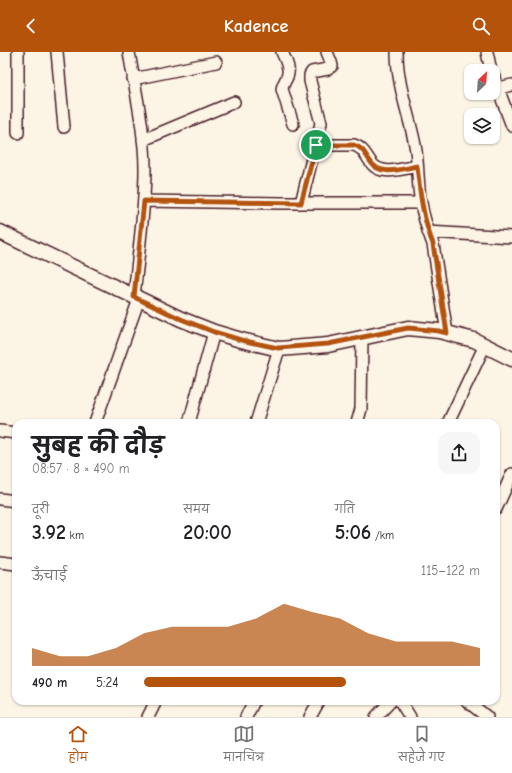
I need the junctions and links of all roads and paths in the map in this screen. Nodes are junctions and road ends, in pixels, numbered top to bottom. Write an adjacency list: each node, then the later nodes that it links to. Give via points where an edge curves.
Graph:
1 (18, 52): 18 (street)
2 (57, 52): 17 (street)
3 (129, 52): 10 (street)
4 (282, 52): 15 (street, via 289,72 282,89)
5 (327, 52): 20 (street, via 332,66 312,72 310,75 321,124)
6 (397, 52): 21 (street, via 397,69 415,146)
7 (487, 52): 9 (street)
8 (216, 62): 10 (street)
9 (490, 64)
10 (133, 79): 19 (street)
11 (512, 85): 12 (street)
12 (500, 88)
13 (500, 93): 16 (street)
14 (234, 102): 19 (street)
15 (293, 124)
16 (512, 126)
17 (64, 127)
18 (18, 133)
19 (143, 140): 22 (street)
20 (316, 145): 21 (street, via 354,145 363,150 376,168 382,170); 23 (street)
21 (417, 166): 24 (street)
22 (144, 201): 23 (street); 28 (street)
23 (301, 203): 24 (street)
24 (420, 203): 26 (street)
25 (0, 232): 28 (street)
26 (428, 232): 27 (street); 30 (street, via 433,244)
27 (512, 237)
28 (136, 298): 29 (street); 35 (street)
29 (214, 332): 33 (street); 36 (street)
30 (447, 333): 31 (street, via 408,328); 32 (street)
31 (362, 338): 33 (street); 38 (street, via 361,409)
32 (485, 345): 34 (street); 39 (street)
33 (278, 348): 37 (street)
34 (512, 359)
35 (96, 419)
36 (190, 419)
37 (257, 419)
38 (358, 419)
39 (450, 419)
40 (0, 430): 41 (street)
41 (12, 432)
42 (512, 474): 45 (street)
43 (0, 499): 44 (street)
44 (12, 500)
45 (500, 500)
46 (0, 562): 47 (street)
47 (12, 564)
48 (154, 705): 54 (street)
49 (252, 705): 55 (street)
50 (317, 705): 56 (street)
51 (387, 705): 57 (street)
52 (402, 705): 58 (street)
53 (471, 705): 59 (street)
54 (148, 717)
55 (246, 717)
56 (310, 717)
57 (376, 717)
58 (410, 717)
59 (487, 717)

